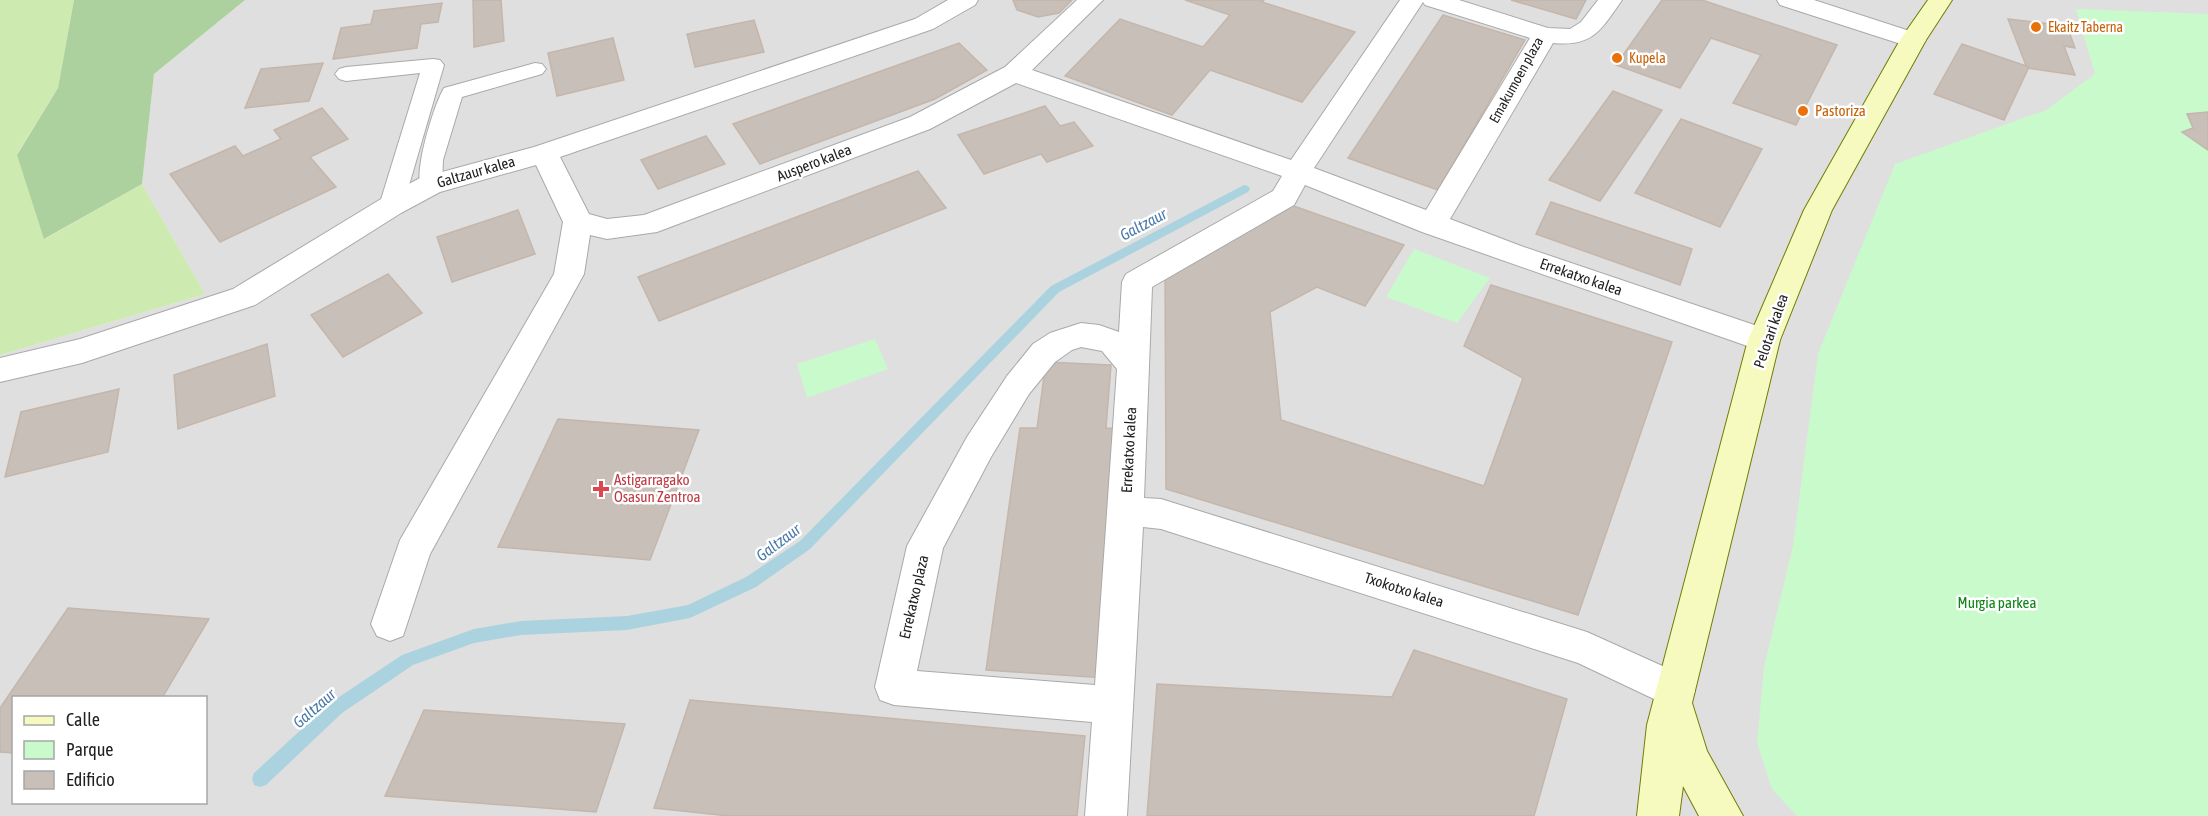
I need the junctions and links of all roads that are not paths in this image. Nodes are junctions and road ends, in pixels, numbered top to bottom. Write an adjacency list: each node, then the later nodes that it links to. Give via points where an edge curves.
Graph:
1 (966, 0): 13 (street, Galtzaur kalea, via 924,24)
2 (1090, 0): 11 (street, Auspero kalea)
3 (1412, 0): 14 (street, Errekatxo kalea)
4 (1434, 0): 8 (street, Emakumoen plaza)
5 (1610, 0): 8 (street, via 1584,35)
6 (1789, 0): 9 (street)
7 (1940, 0): 9 (street, Pelotari kalea)
8 (1545, 35): 18 (street, Emakumoen plaza)
9 (1913, 40): 19 (street, Pelotari kalea, via 1818,210)
10 (536, 69): 15 (lane, via 452,93 432,160)
11 (1014, 73): 14 (street, Errekatxo kalea); 17 (street, Auspero kalea, via 920,123 647,225 607,229)
12 (346, 74): 16 (lane, via 433,64)
13 (544, 153): 15 (street, Galtzaur kalea); 17 (street)
14 (1298, 172): 18 (street, Errekatxo kalea); 20 (street, Errekatxo kalea, via 1284,198 1137,282)
15 (430, 185): 16 (street, Galtzaur kalea)
16 (391, 206): 21 (street, Galtzaur kalea, via 244,297 82,351)
17 (578, 222): 23 (street, via 569,274 413,551)
18 (1432, 225): 19 (street, Errekatxo kalea)
19 (1764, 340): 24 (street, Pelotari kalea)
20 (1133, 366): 22 (street, Errekatxo kalea); 25 (street, Errekatxo plaza, via 1113,343 1099,336 1081,335 1061,341 1044,353 1018,385 925,546 894,687)
21 (0, 370)
22 (1126, 511): 24 (street, Txokotxo kalea, via 1161,514 1587,649); 25 (street, Errekatxo kalea)
23 (390, 624)
24 (1675, 691): 27 (street, Pelotari kalea, via 1667,725); 28 (street, Pelotari kalea, via 1676,712 1689,758)
25 (1114, 705): 26 (street, Errekatxo kalea)
26 (1106, 816)
27 (1658, 816)
28 (1722, 816)

